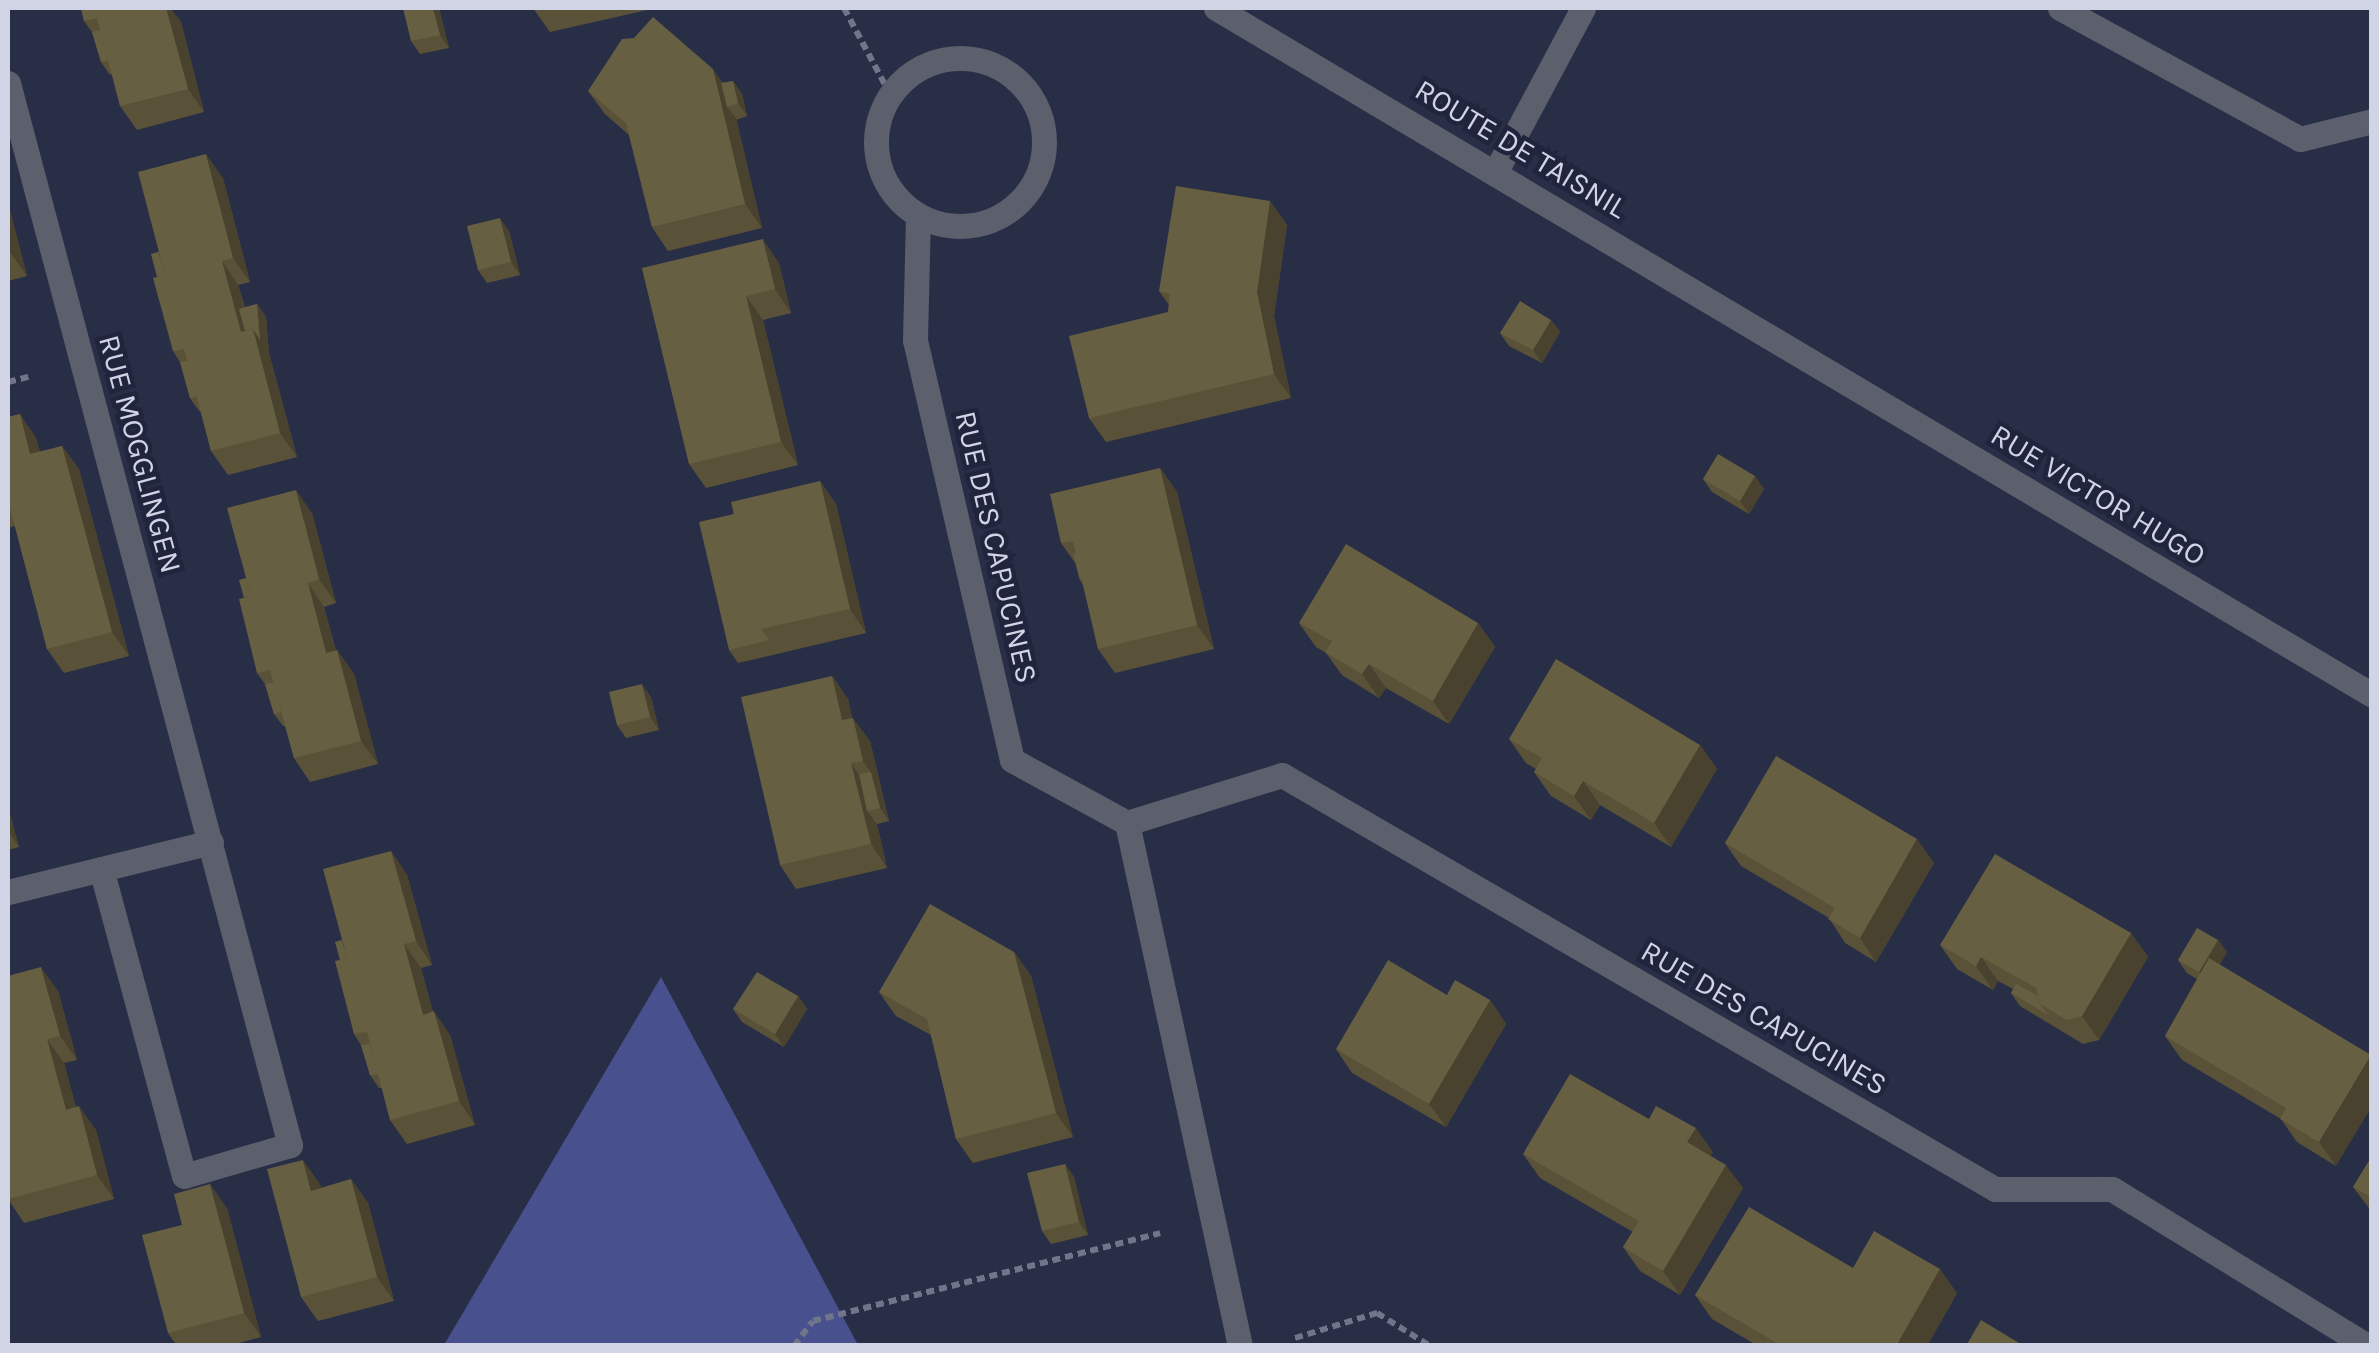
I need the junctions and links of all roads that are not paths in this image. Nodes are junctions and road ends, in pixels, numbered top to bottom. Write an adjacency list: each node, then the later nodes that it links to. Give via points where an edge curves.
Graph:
1 (1216, 8): 6 (street, ROUTE DE TAISNIL)
2 (1582, 8): 6 (street)
3 (2060, 8): 5 (street, via 2300,140)
4 (8, 83): 11 (street, RUE MOGGLINGEN)
5 (2372, 121)
6 (1496, 171): 8 (street, ROUTE DE TAISNIL)
7 (918, 216): 7 (street, via 972,227 1022,202 1045,152 1043,124 1014,76 964,57 910,73 890,94 878,119 881,174 896,199); 10 (street, RUE DES CAPUCINES, via 916,340 1012,760)
8 (1792, 350): 9 (street, RUE VICTOR HUGO)
9 (2372, 694)
10 (1127, 824): 14 (street); 15 (street, RUE DES CAPUCINES, via 1282,775 1994,1189 2112,1189)
11 (211, 842): 12 (street); 12 (street, RUE MOGGLINGEN, via 290,1145 184,1176)
12 (100, 869): 13 (street)
13 (8, 892)
14 (1240, 1346)
15 (2366, 1346)

